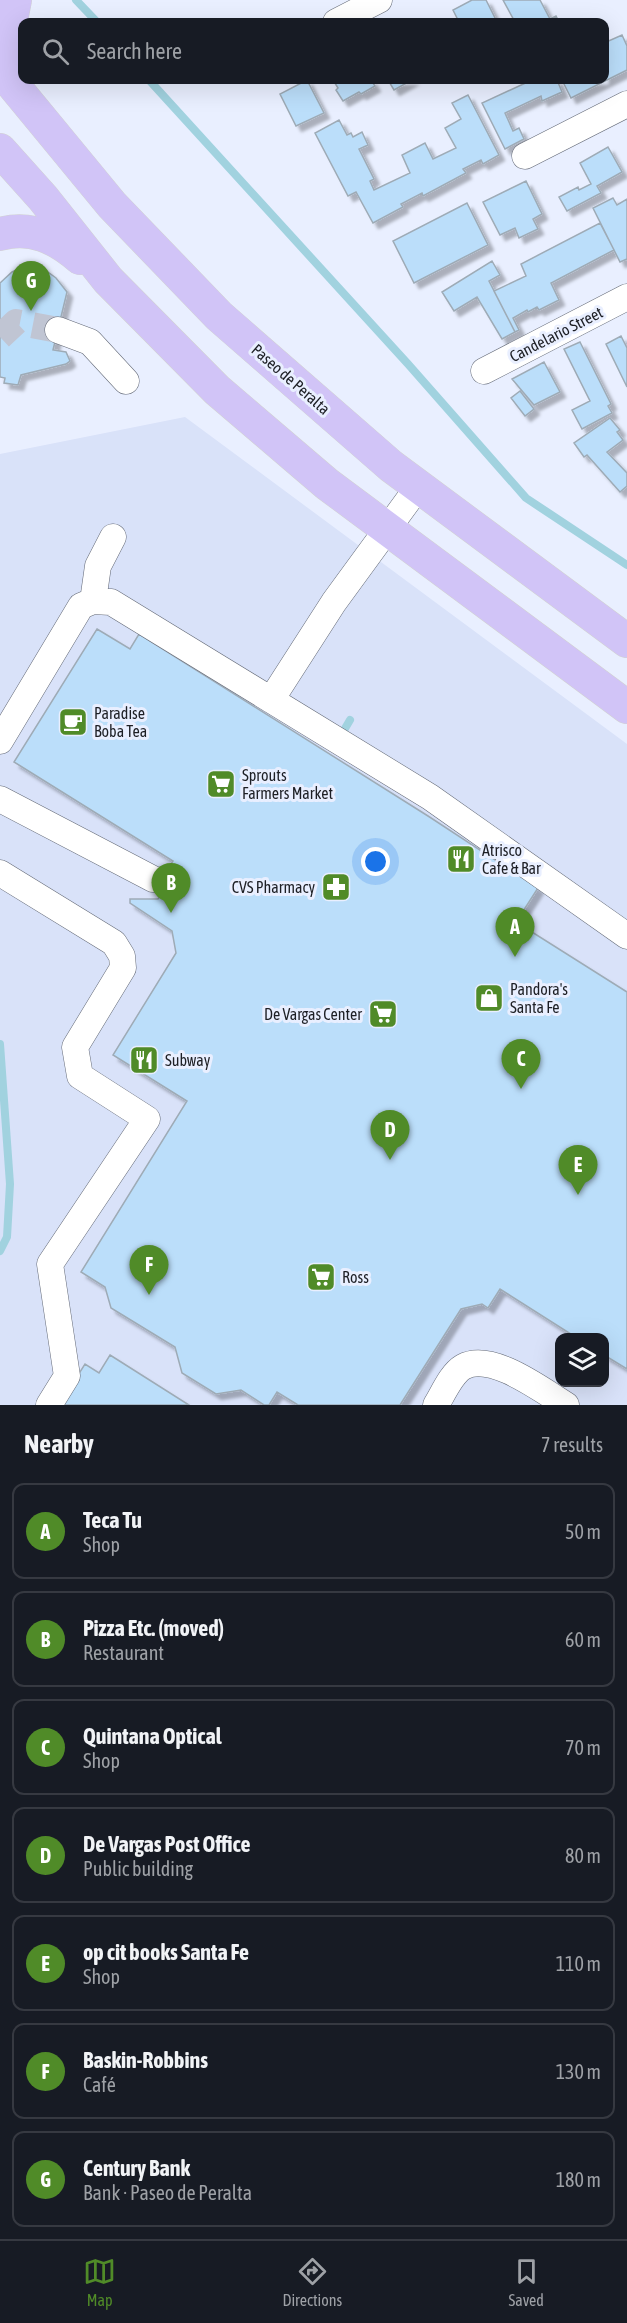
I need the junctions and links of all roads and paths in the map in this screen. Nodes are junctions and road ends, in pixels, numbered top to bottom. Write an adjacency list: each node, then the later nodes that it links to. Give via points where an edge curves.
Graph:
1 (15, 0): 4 (main road)
2 (379, 0): 3 (street)
3 (344, 18)
4 (1, 72): 14 (main road, Paseo de Peralta, via 112,205 219,316)
5 (627, 104): 7 (street)
6 (0, 150): 9 (main road, via 44,198)
7 (525, 156)
8 (0, 234): 9 (main road, via 28,231 56,240)
9 (108, 280): 15 (main road, via 217,390 274,441)
10 (627, 297): 12 (street, Candelario Street)
11 (58, 330): 13 (street, via 90,342)
12 (484, 371)
13 (126, 381)
14 (418, 487): 15 (street); 18 (main road, Paseo de Peralta)
15 (387, 530): 19 (street, via 334,602); 20 (main road)
16 (113, 537): 17 (street, via 98,566)
17 (93, 601): 19 (street, via 111,602); 21 (street, via 81,606)
18 (627, 641)
19 (271, 700): 25 (street, via 430,797)
20 (627, 707)
21 (0, 741)
22 (0, 799): 24 (street)
23 (0, 873): 26 (street, via 114,943 122,956 123,968 75,1047 76,1060 80,1076 147,1119 50,1264 67,1376)
24 (153, 879)
25 (627, 936)
26 (49, 1405)
27 (436, 1405): 28 (street, via 455,1375 463,1367 475,1364 508,1371)
28 (566, 1405)

